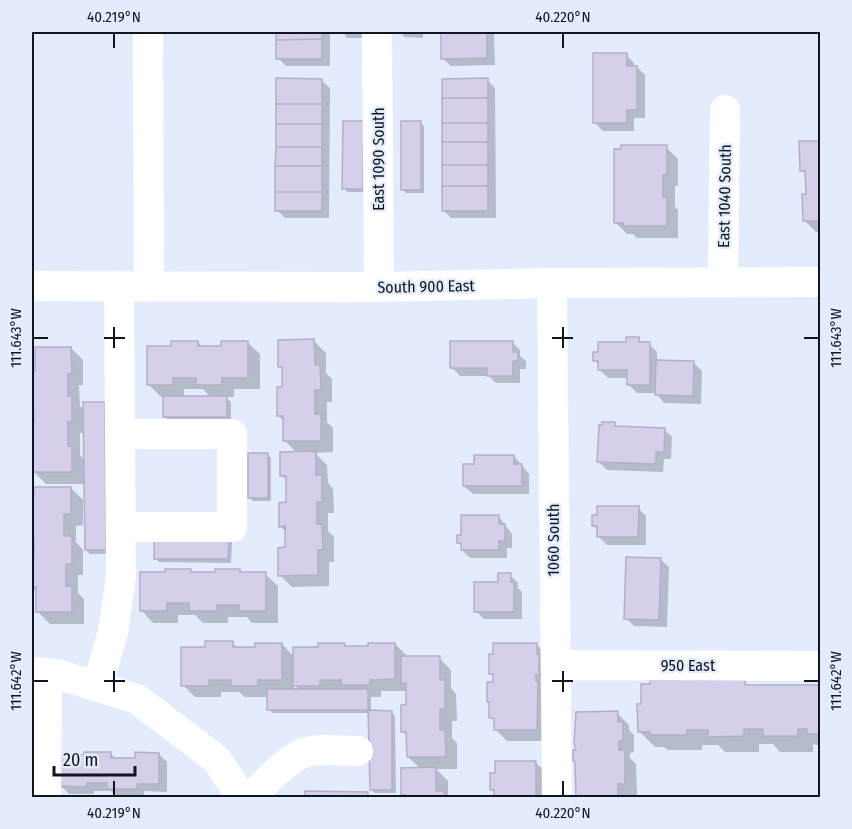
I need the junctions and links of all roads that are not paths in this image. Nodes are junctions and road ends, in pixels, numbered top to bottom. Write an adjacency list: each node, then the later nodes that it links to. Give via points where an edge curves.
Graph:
1 (148, 32): 9 (street)
2 (377, 32): 10 (street, East 1090 South)
3 (725, 110): 4 (street, East 1040 South)
4 (723, 282): 5 (street, South 900 East); 6 (street, South 900 East)
5 (820, 282)
6 (552, 283): 10 (street, South 900 East); 13 (street, 1060 South)
7 (32, 286): 8 (street, South 900 East)
8 (119, 286): 9 (street, South 900 East); 11 (street)
9 (149, 287): 10 (street, South 900 East)
10 (379, 287)
11 (120, 434): 12 (street); 12 (street, via 232,434 232,527)
12 (121, 527): 16 (street, via 121,577 113,632)
13 (556, 665): 14 (street, 950 East); 21 (street, 1060 South)
14 (820, 666)
15 (39, 672): 16 (street); 18 (street)
16 (97, 687): 19 (street, via 137,699 217,759)
17 (358, 751): 20 (street, via 302,754 276,772)
18 (46, 798)
19 (243, 798)
20 (250, 798)
21 (557, 798)

